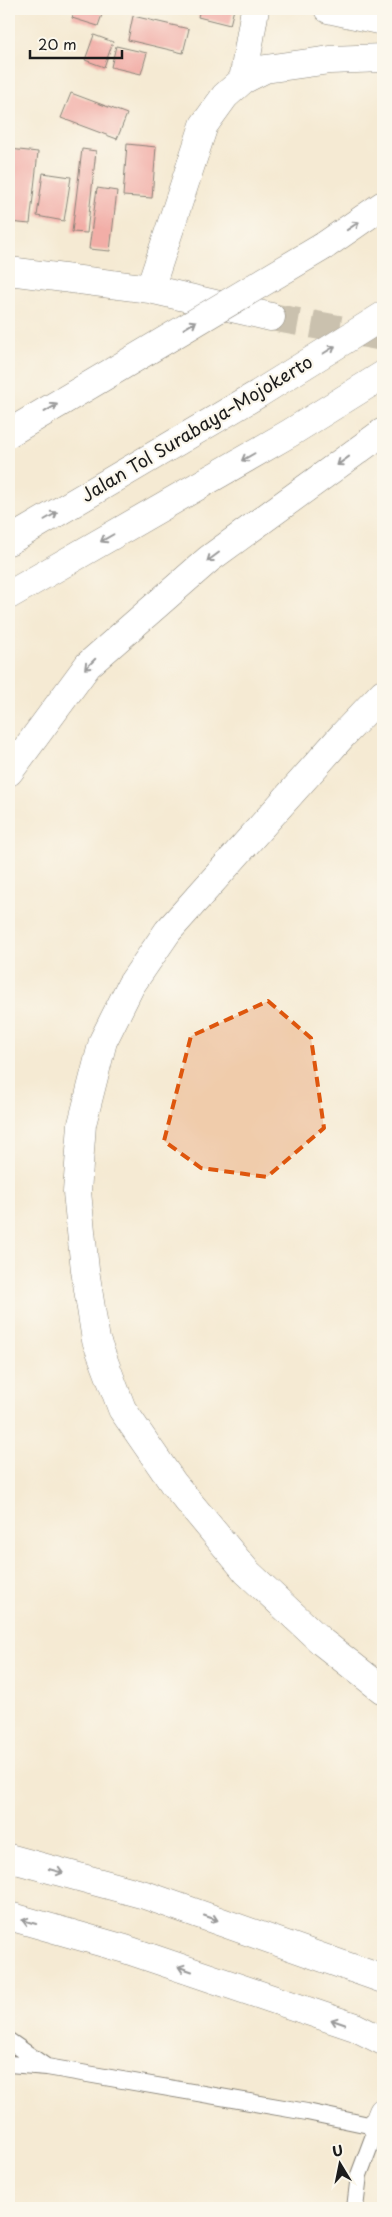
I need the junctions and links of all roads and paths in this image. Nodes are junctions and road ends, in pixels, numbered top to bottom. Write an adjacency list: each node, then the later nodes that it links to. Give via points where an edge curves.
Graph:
1 (255, 9): 5 (main road)
2 (328, 9): 3 (main road)
3 (383, 21)
4 (383, 58): 5 (main road, via 330,60 265,70)
5 (243, 80): 8 (main road, via 225,96 204,125)
6 (383, 205): 13 (main road, one-way to 6, bridge, via 324,246)
7 (9, 271): 8 (main road)
8 (150, 289): 10 (main road)
9 (383, 316): 14 (main road, Jalan Tol Surabaya–Mojokerto, one-way to 9)
10 (271, 317)
11 (383, 375): 15 (main road, one-way to 15, via 290,433)
12 (383, 432): 17 (main road, one-way to 17, via 209,559 88,665)
13 (9, 433)
14 (9, 541)
15 (9, 595)
16 (383, 693): 18 (main road, via 168,931 131,985 103,1041 82,1124 78,1192 96,1340 122,1409 172,1483 247,1572 322,1642)
17 (9, 772)
18 (383, 1690)
19 (9, 1858): 21 (main road, one-way to 21, via 145,1895)
20 (9, 1916): 23 (main road, one-way to 20, via 354,2027 125,1949)
21 (383, 1979)
22 (9, 2041): 25 (lane)
23 (383, 2041)
24 (9, 2064): 25 (lane)
25 (47, 2067): 26 (lane)
26 (381, 2122): 27 (lane, via 359,2174)
27 (355, 2208)

